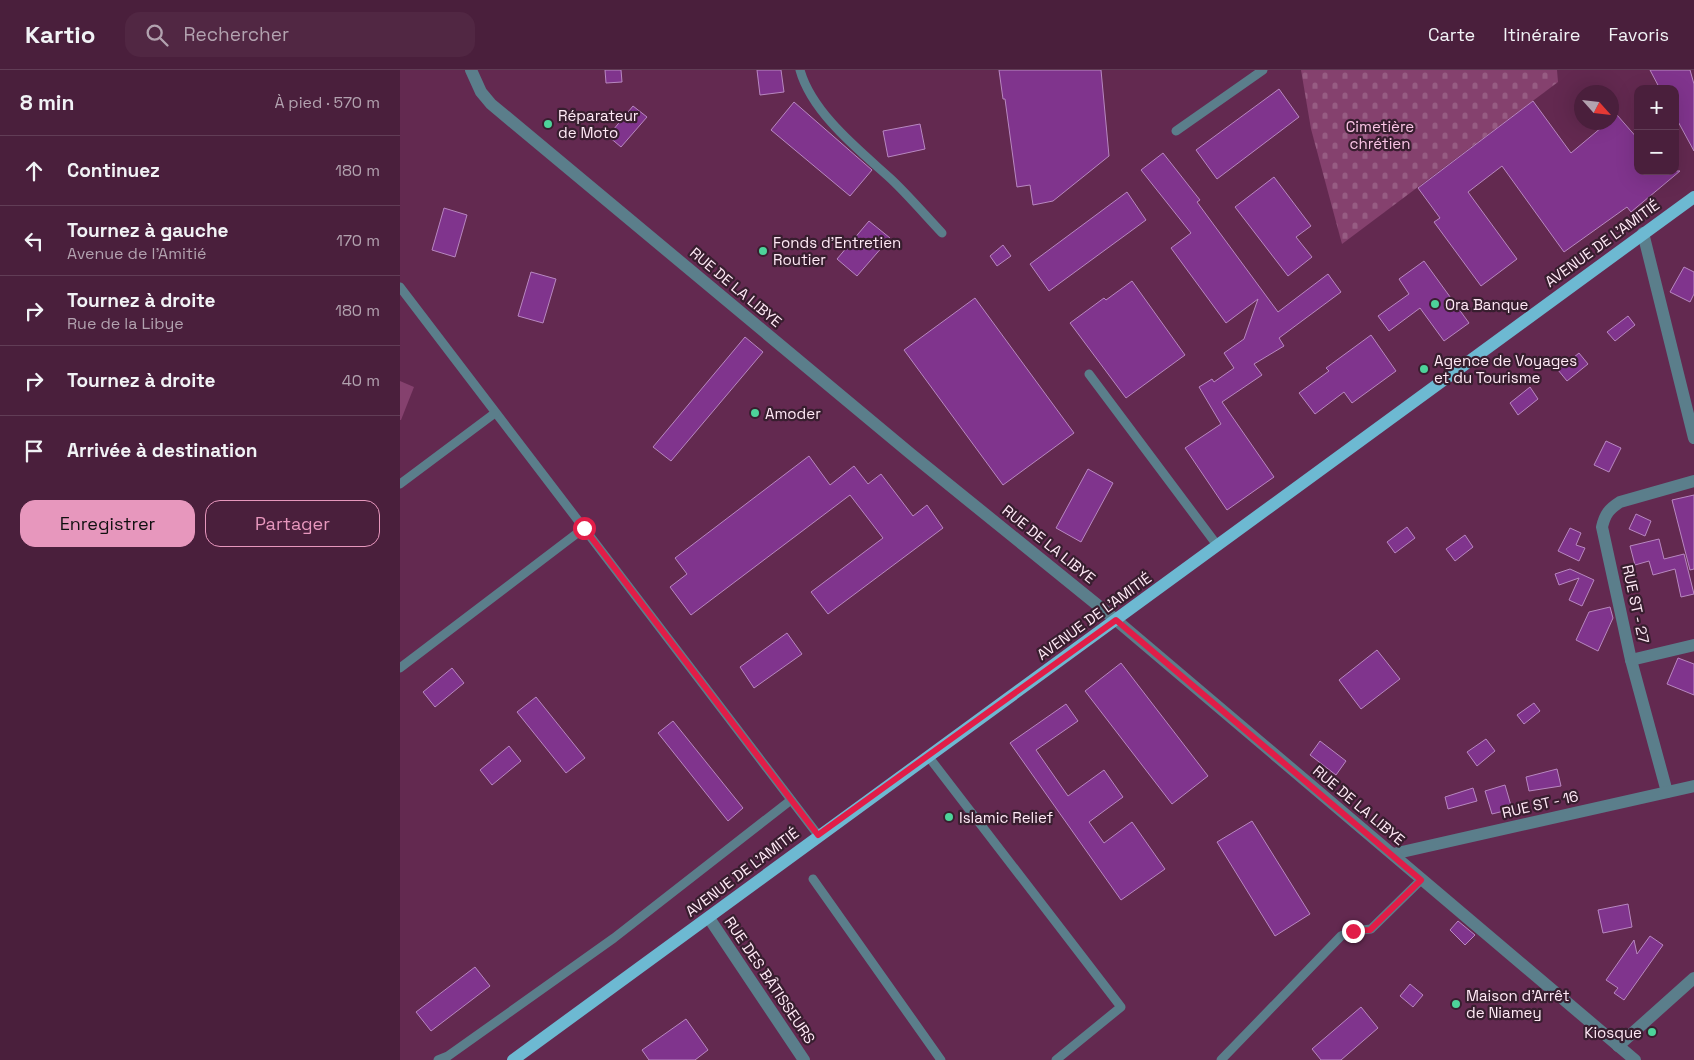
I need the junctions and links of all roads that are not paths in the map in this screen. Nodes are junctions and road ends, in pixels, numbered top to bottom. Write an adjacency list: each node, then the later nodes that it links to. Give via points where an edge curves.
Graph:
1 (471, 70): 16 (street, RUE DE LA LIBYE, via 481,92 491,104 911,454)
2 (800, 70): 6 (lane, via 820,108)
3 (1263, 70): 4 (lane)
4 (1176, 131)
5 (1694, 197): 7 (main road, AVENUE DE L'AMITIÉ)
6 (942, 233)
7 (1643, 233): 11 (street); 15 (main road, AVENUE DE L'AMITIÉ)
8 (400, 287): 10 (lane)
9 (1089, 374): 15 (lane)
10 (495, 412): 13 (lane); 14 (lane)
11 (1694, 438)
12 (1694, 481): 18 (street, RUE ST - 27, via 1620,502 1604,517 1602,526)
13 (400, 484)
14 (584, 528): 19 (lane); 23 (lane)
15 (1218, 545): 16 (main road, AVENUE DE L'AMITIÉ)
16 (1116, 620): 20 (main road, AVENUE DE L'AMITIÉ); 25 (street, RUE DE LA LIBYE)
17 (1694, 645): 18 (street)
18 (1631, 660): 22 (street, RUE ST - 27)
19 (400, 668)
20 (928, 756): 24 (main road, AVENUE DE L'AMITIÉ); 35 (lane, via 1121,1007)
21 (1694, 786): 22 (street, RUE ST - 16)
22 (1667, 792): 25 (street, RUE ST - 16)
23 (791, 800): 24 (lane); 31 (lane, via 614,938)
24 (818, 835): 28 (main road, AVENUE DE L'AMITIÉ)
25 (1393, 854): 27 (street, RUE DE LA LIBYE)
26 (813, 879): 34 (lane)
27 (1421, 880): 30 (street, RUE DE LA LIBYE); 36 (lane, via 1370,930 1341,936)
28 (710, 918): 32 (main road, AVENUE DE L'AMITIÉ); 33 (street, RUE DES BÂTISSEURS)
29 (1694, 978): 30 (street)
30 (1618, 1046): 37 (street, RUE DE LA LIBYE)
31 (438, 1060)
32 (513, 1060)
33 (804, 1060)
34 (941, 1060)
35 (1056, 1060)
36 (1221, 1060)
37 (1635, 1060)

